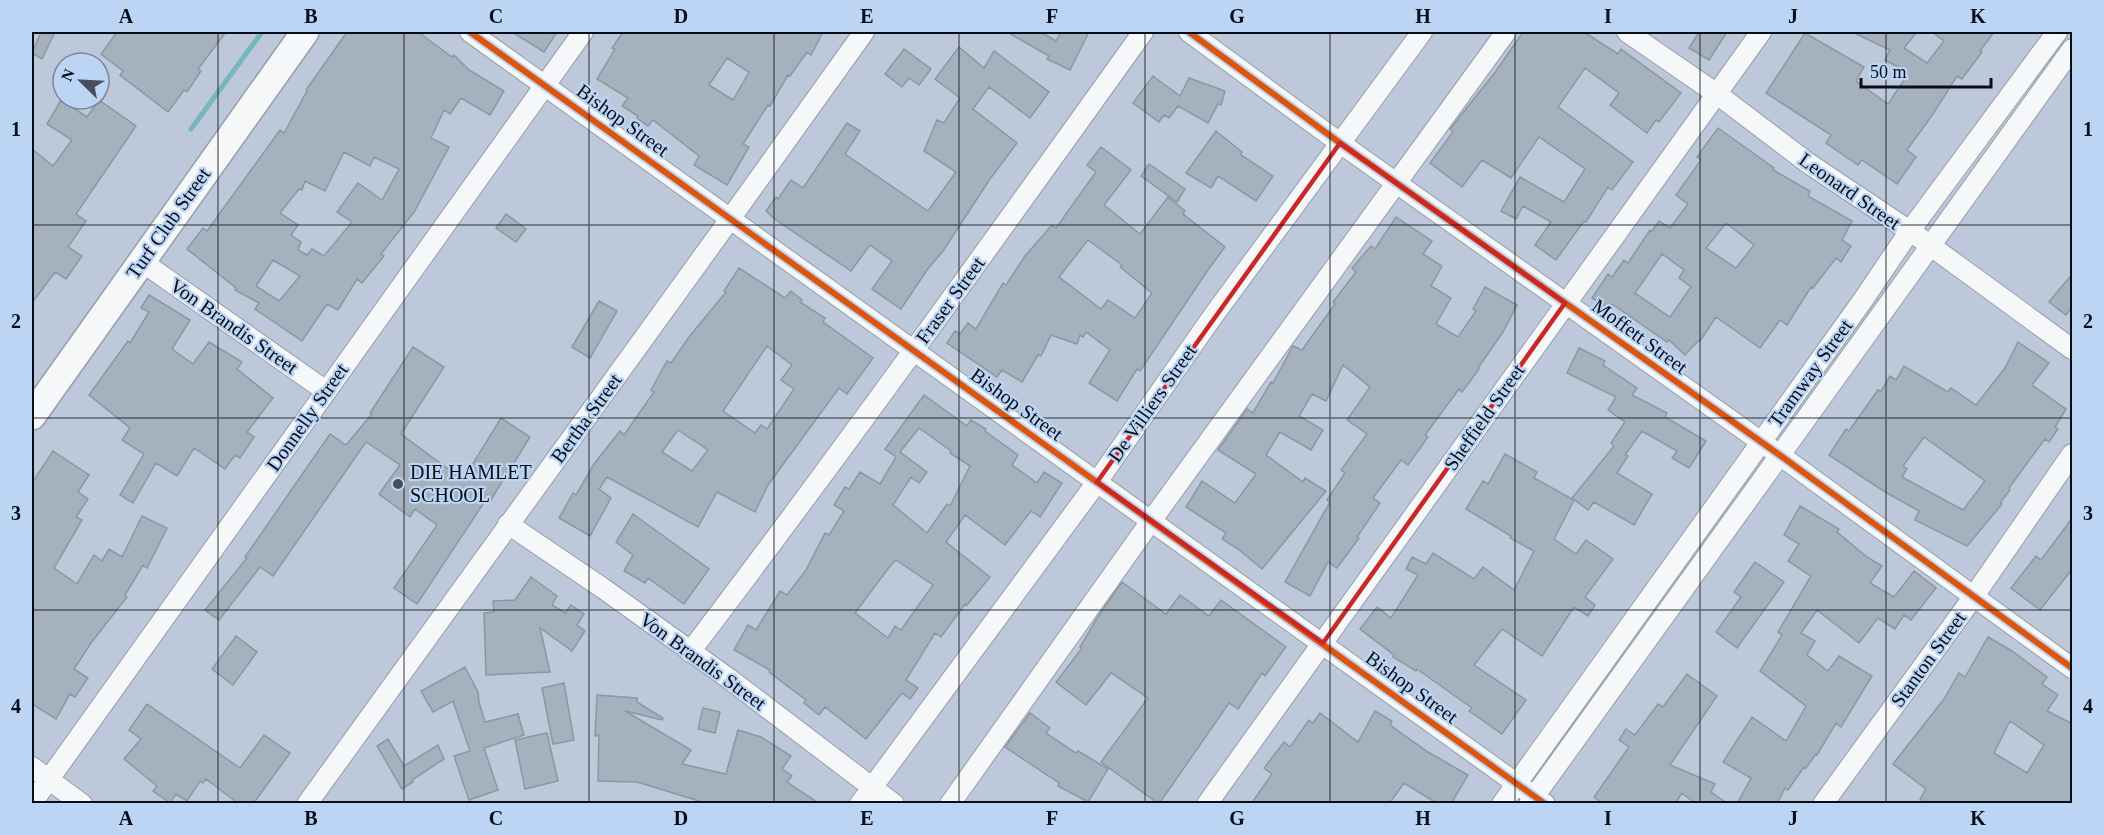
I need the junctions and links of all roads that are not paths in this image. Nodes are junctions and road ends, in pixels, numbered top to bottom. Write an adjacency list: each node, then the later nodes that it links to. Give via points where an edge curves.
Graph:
1 (305, 32): 22 (main road, Turf Club Street)
2 (470, 32): 15 (street, Bishop Street)
3 (583, 32): 15 (street, Donnelly Street)
4 (864, 32): 19 (street, Bertha Street)
5 (1143, 32): 24 (street, Fraser Street)
6 (1189, 32): 17 (street, Moffett Street)
7 (1422, 32): 17 (street, De Villiers Street)
8 (1506, 32): 18 (street)
9 (1627, 32): 16 (street, Leonard Street)
10 (1761, 32): 16 (street, Sheffield Street)
11 (2057, 32): 13 (street, Tramway Street)
12 (2073, 49): 14 (street, Tramway Street)
13 (2030, 69): 14 (street); 20 (street, Tramway Street)
14 (2048, 83): 21 (street, Tramway Street)
15 (544, 85): 19 (street, Bishop Street); 26 (street, Donnelly Street)
16 (1717, 94): 20 (street, Leonard Street); 23 (street, Sheffield Street)
17 (1340, 143): 18 (street, Moffett Street); 31 (street, De Villiers Street)
18 (1397, 184): 23 (street, Moffett Street); 32 (street)
19 (730, 219): 24 (street, Bishop Street); 33 (street, Bertha Street)
20 (1909, 232): 21 (street, Leonard Street); 28 (street, Tramway Street)
21 (1931, 246): 25 (street, Leonard Street); 30 (street, Tramway Street)
22 (141, 261): 26 (street, Von Brandis Street); 27 (main road, Turf Club Street)
23 (1565, 303): 28 (street, Moffett Street); 37 (street, Sheffield Street)
24 (915, 350): 31 (street, Bishop Street); 38 (street, Fraser Street)
25 (2073, 350)
26 (326, 391): 41 (street, Donnelly Street)
27 (32, 416)
28 (1760, 442): 30 (street, Moffett Street); 35 (street, Tramway Street)
29 (2073, 454): 34 (street, Stanton Street)
30 (1781, 456): 34 (street, Moffett Street); 36 (street, Tramway Street)
31 (1097, 482): 32 (street, Bishop Street); 43 (street, De Villiers Street)
32 (1151, 521): 37 (street, Bishop Street); 50 (street)
33 (508, 524): 38 (street, Von Brandis Street); 47 (street, Bertha Street)
34 (1974, 596): 39 (street, Moffett Street); 53 (street, Stanton Street)
35 (1639, 614): 36 (street); 42 (street, Tramway Street)
36 (1657, 627): 44 (street, Tramway Street)
37 (1323, 643): 42 (street, Bishop Street); 51 (street, Sheffield Street)
38 (690, 652): 43 (street, Von Brandis Street)
39 (2073, 668)
40 (32, 767): 41 (street)
41 (48, 780): 45 (street, Donnelly Street); 46 (street)
42 (1517, 783): 44 (street, Bishop Street); 52 (street, Tramway Street)
43 (872, 788): 48 (street, De Villiers Street); 49 (street, Von Brandis Street)
44 (1537, 801)
45 (32, 803)
46 (82, 804)
47 (307, 804)
48 (860, 804)
49 (894, 804)
50 (950, 804)
51 (1207, 804)
52 (1502, 804)
53 (1823, 804)

